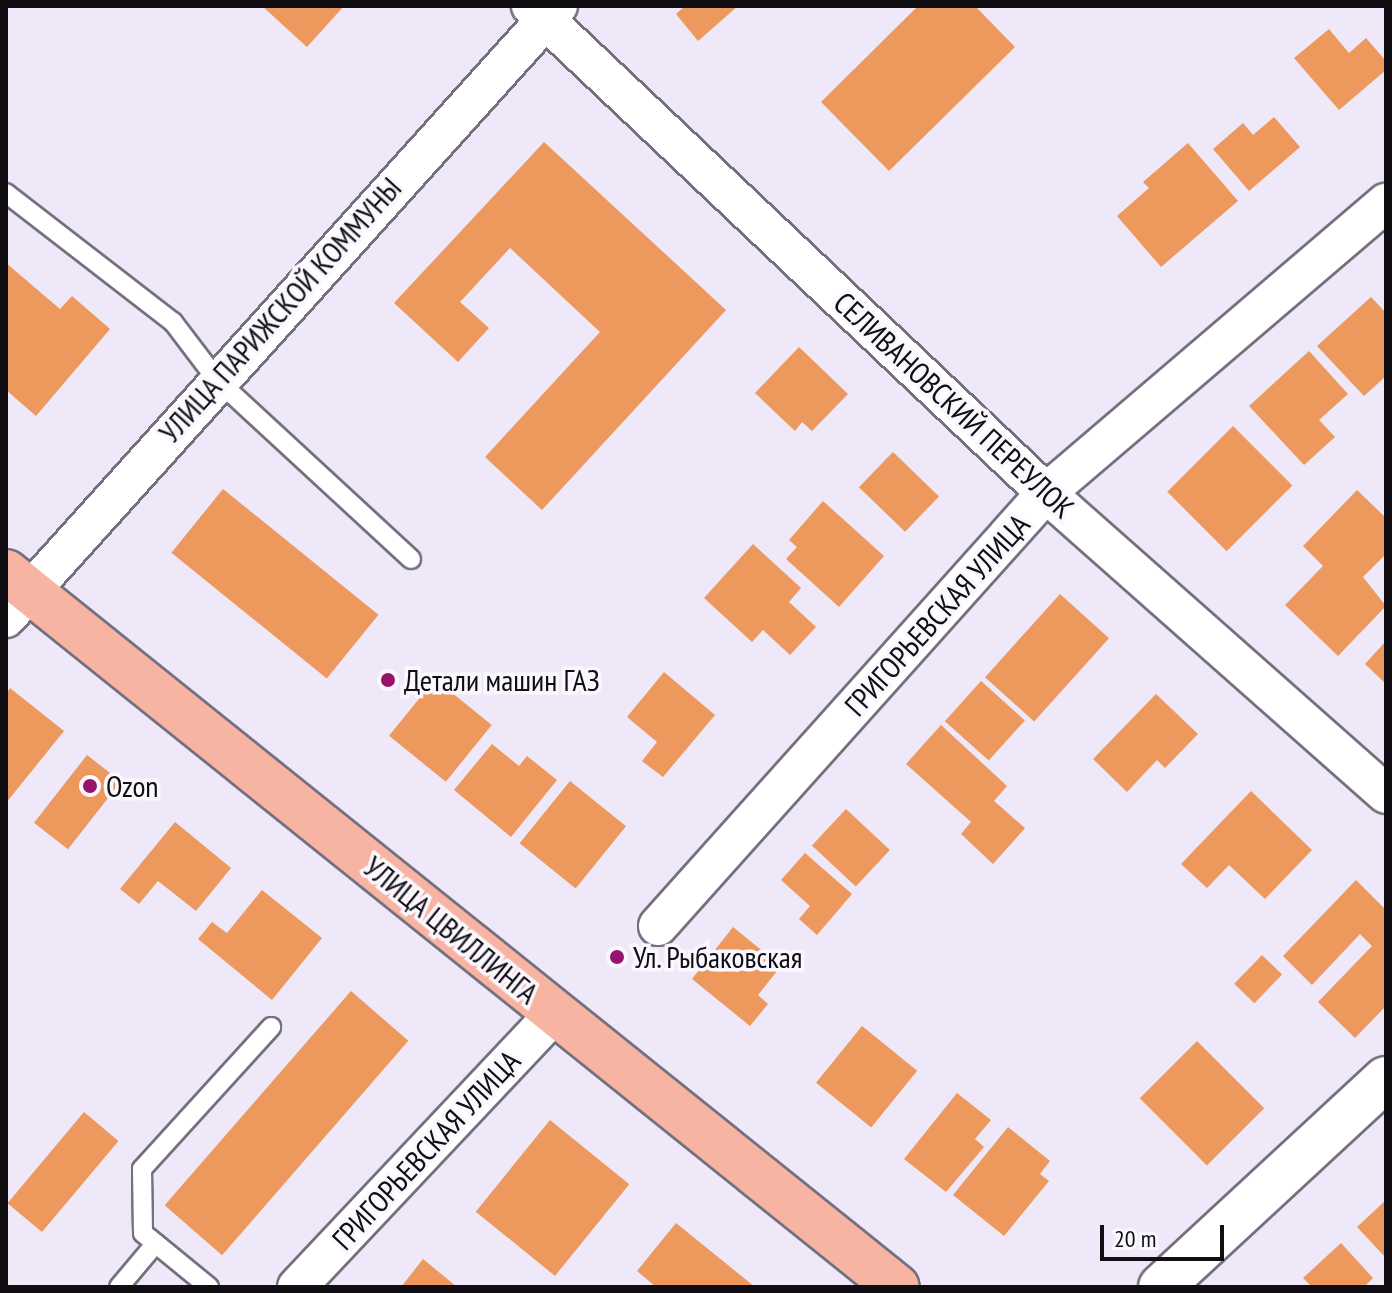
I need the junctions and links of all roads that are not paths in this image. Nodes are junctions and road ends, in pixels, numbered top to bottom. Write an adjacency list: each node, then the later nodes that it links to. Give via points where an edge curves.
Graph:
1 (544, 10): 4 (street, УЛИЦА ПАРИЖСКОЙ КОММУНЫ); 5 (street, СЕЛИВАНОВСКИЙ ПЕРЕУЛОК)
2 (6, 193): 4 (lane, via 173,322)
3 (1386, 203): 5 (street, ГРИГОРЬЕВСКАЯ УЛИЦА)
4 (217, 380): 6 (lane); 7 (street, УЛИЦА ПАРИЖСКОЙ КОММУНЫ)
5 (1046, 493): 8 (street, СЕЛИВАНОВСКИЙ ПЕРЕУЛОК); 9 (street, ГРИГОРЬЕВСКАЯ УЛИЦА)
6 (411, 559)
7 (14, 593): 10 (main road, УЛИЦА ЦВИЛЛИНГА)
8 (1386, 794)
9 (658, 926)
10 (554, 1014): 16 (street, ГРИГОРЬЕВСКАЯ УЛИЦА); 17 (main road, УЛИЦА ЦВИЛЛИНГА)
11 (271, 1027): 13 (lane, via 142,1169 143,1233)
12 (1386, 1079): 18 (main road)
13 (156, 1243): 14 (lane); 15 (lane)
14 (119, 1287)
15 (209, 1287)
16 (297, 1287)
17 (897, 1287)
18 (1161, 1287)

